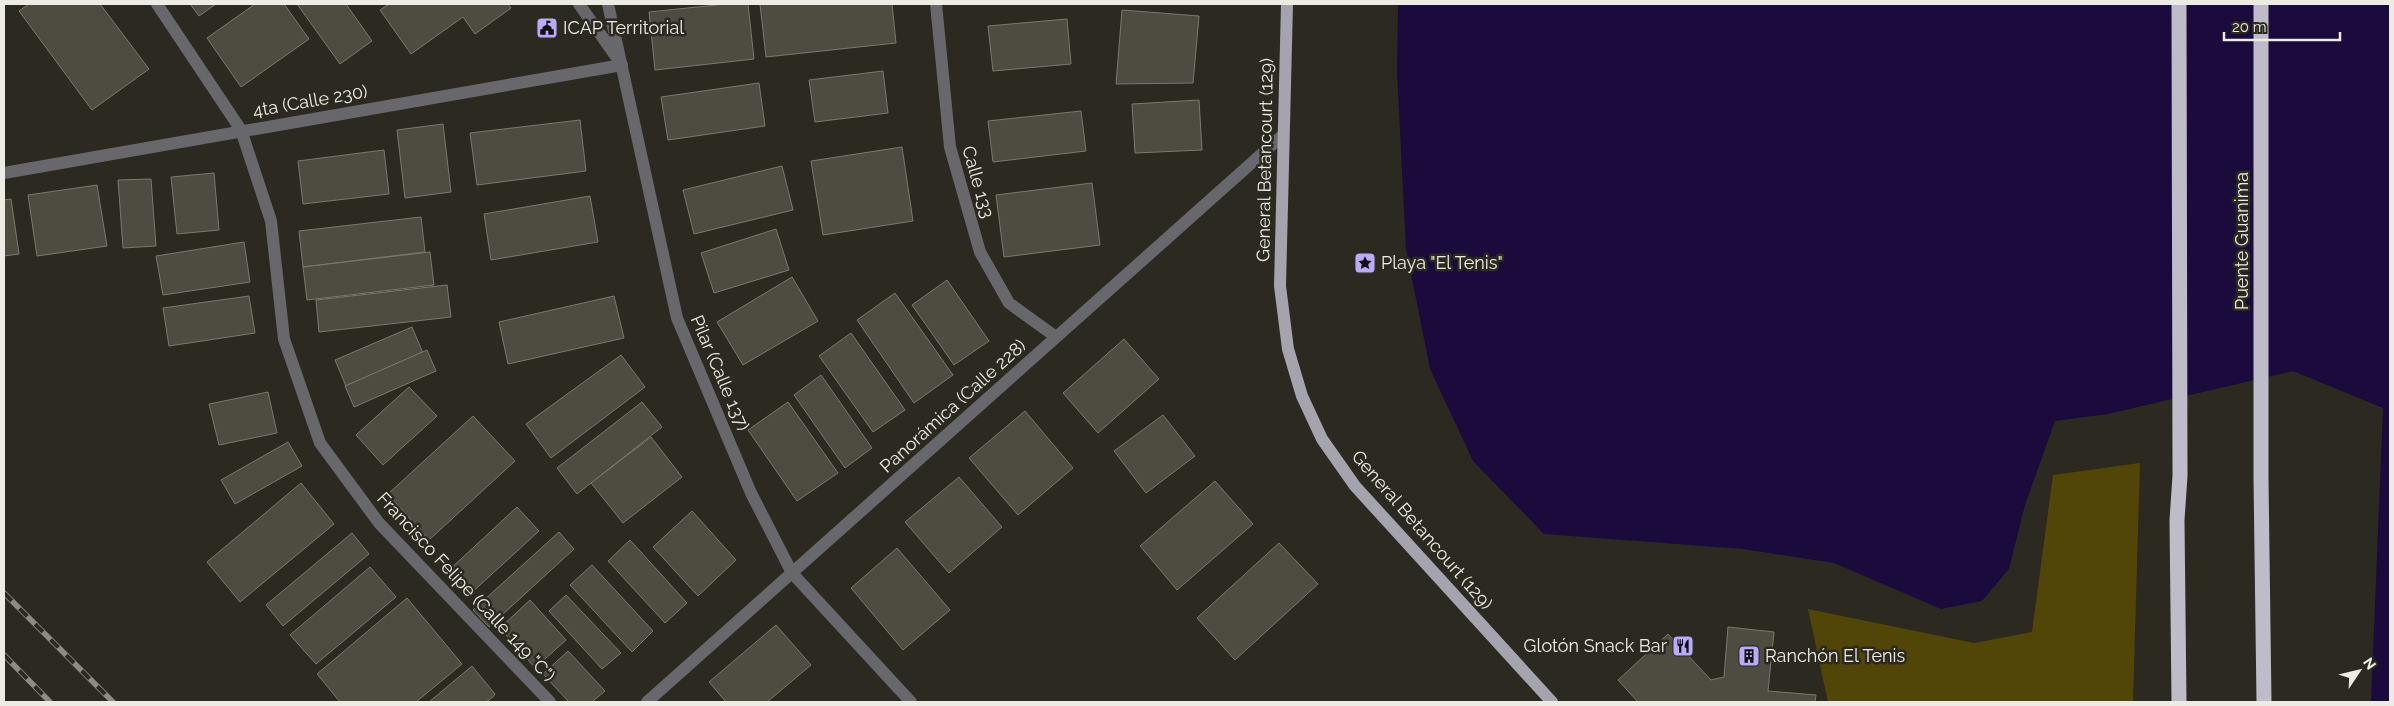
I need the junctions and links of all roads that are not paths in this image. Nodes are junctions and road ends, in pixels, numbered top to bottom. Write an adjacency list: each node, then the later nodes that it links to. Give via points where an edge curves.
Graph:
1 (157, 4): 9 (street, Francisco Felipe (Calle 149 "C"))
2 (579, 4): 8 (street)
3 (608, 4): 8 (street, Pilar (Calle 137))
4 (936, 4): 12 (street, Calle 133, via 950,147 980,252 1009,303)
5 (1287, 4): 10 (main road, General Betancourt (129))
6 (2179, 4): 18 (highway, via 2180,476 2176,520)
7 (2261, 4): 19 (highway, Puente Guanima)
8 (622, 65): 9 (street, 4ta (Calle 230)); 13 (street, Pilar (Calle 137), via 677,318 751,493)
9 (240, 130): 11 (street, 4ta (Calle 230)); 14 (street, Francisco Felipe (Calle 149 "C"), via 271,221 284,339 320,443 379,523)
10 (1283, 135): 12 (street, Panorámica (Calle 228)); 17 (main road, General Betancourt (129), via 1280,286 1288,349 1302,396 1322,439 1355,486)
11 (4, 173)
12 (1056, 337): 13 (street, Panorámica (Calle 228))
13 (792, 573): 15 (street, Panorámica (Calle 228)); 16 (street, Pilar (Calle 137))
14 (550, 702)
15 (647, 702)
16 (911, 702)
17 (1552, 702)
18 (2179, 702)
19 (2264, 702)

